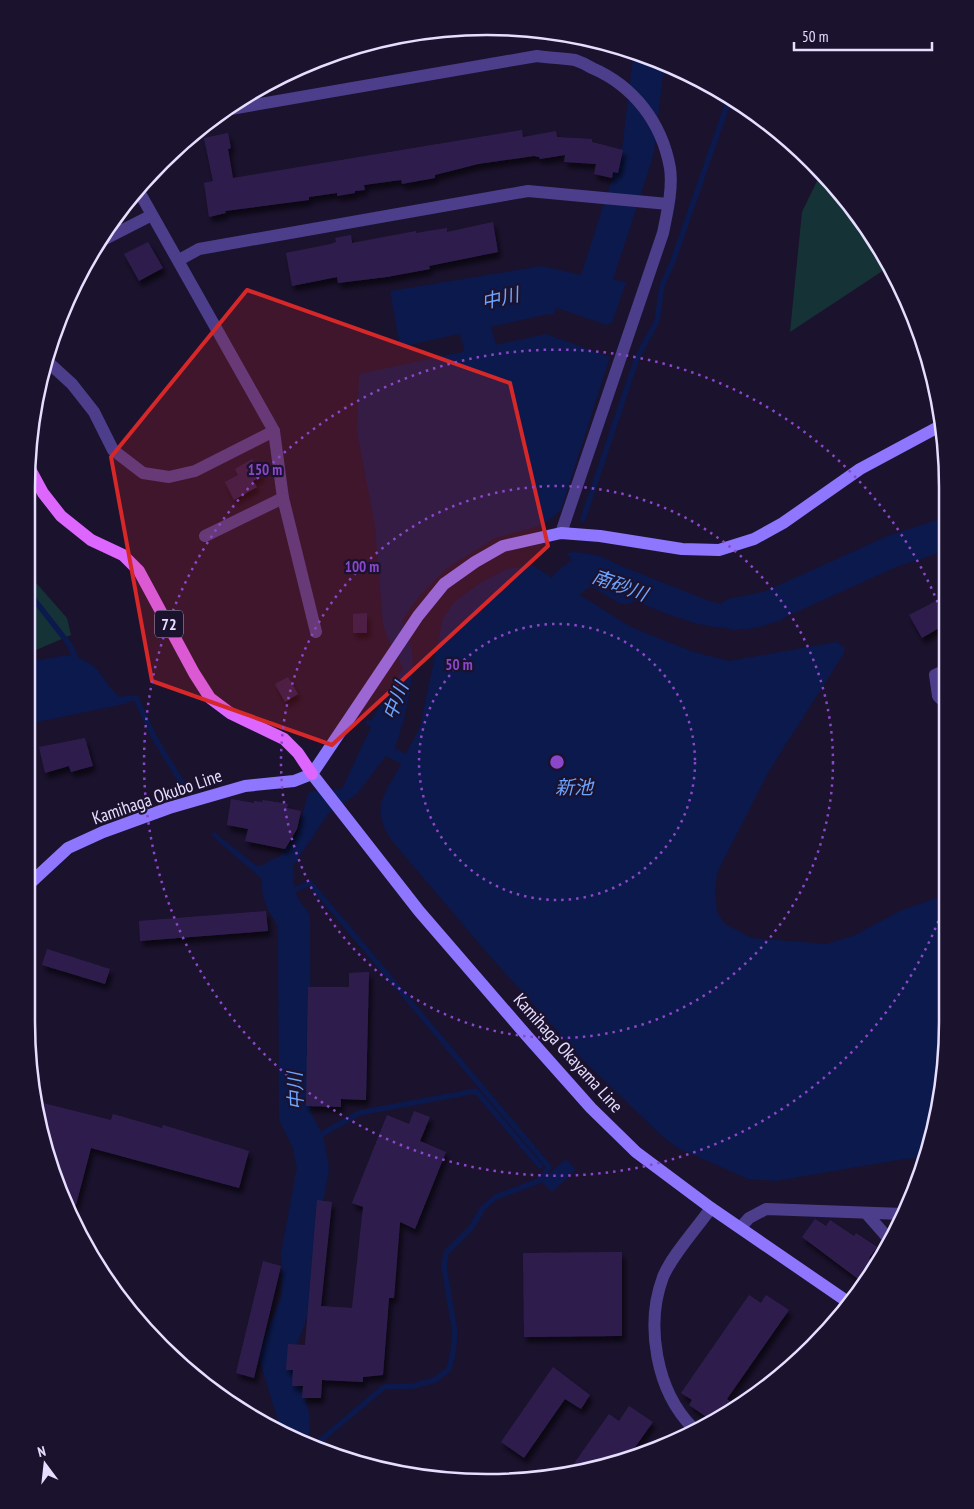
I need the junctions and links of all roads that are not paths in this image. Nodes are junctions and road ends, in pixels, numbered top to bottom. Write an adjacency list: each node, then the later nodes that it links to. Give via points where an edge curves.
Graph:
1 (243, 107): 3 (street, via 537,56 576,60 611,76 637,98 652,117 670,170)
2 (141, 196): 4 (street)
3 (668, 204): 6 (street, via 528,191 199,249); 12 (street, via 663,233)
4 (152, 215): 5 (street); 6 (street)
5 (111, 236)
6 (179, 260): 9 (street)
7 (52, 365): 9 (street, via 72,384 94,412 114,450 143,473 169,477 194,471)
8 (935, 429): 12 (main road, via 860,470 783,523 754,539 719,550)
9 (274, 431): 11 (street)
10 (35, 480): 17 (main road, 72, via 61,516 90,540 123,555 140,571 210,698 230,714 284,739)
11 (283, 498): 13 (street); 14 (street)
12 (561, 534): 17 (main road, via 503,546 444,584 394,652)
13 (205, 536)
14 (316, 632)
15 (939, 674): 16 (street, via 936,676)
16 (939, 697)
17 (316, 778): 18 (main road, Kamihaga Okubo Line, via 245,786 169,808 68,848); 19 (main road, Kamihaga Okayama Line, via 419,911 591,1108 636,1152)
18 (35, 879)
19 (711, 1208): 22 (main road, Kamihaga Okayama Line); 25 (street, via 664,1277 656,1307 657,1362 668,1389)
20 (866, 1213): 21 (street); 22 (street, via 766,1209 749,1218); 23 (street)
21 (896, 1214)
22 (741, 1227): 24 (main road, Kamihaga Okayama Line)
23 (885, 1235)
24 (844, 1299)
25 (691, 1425)

